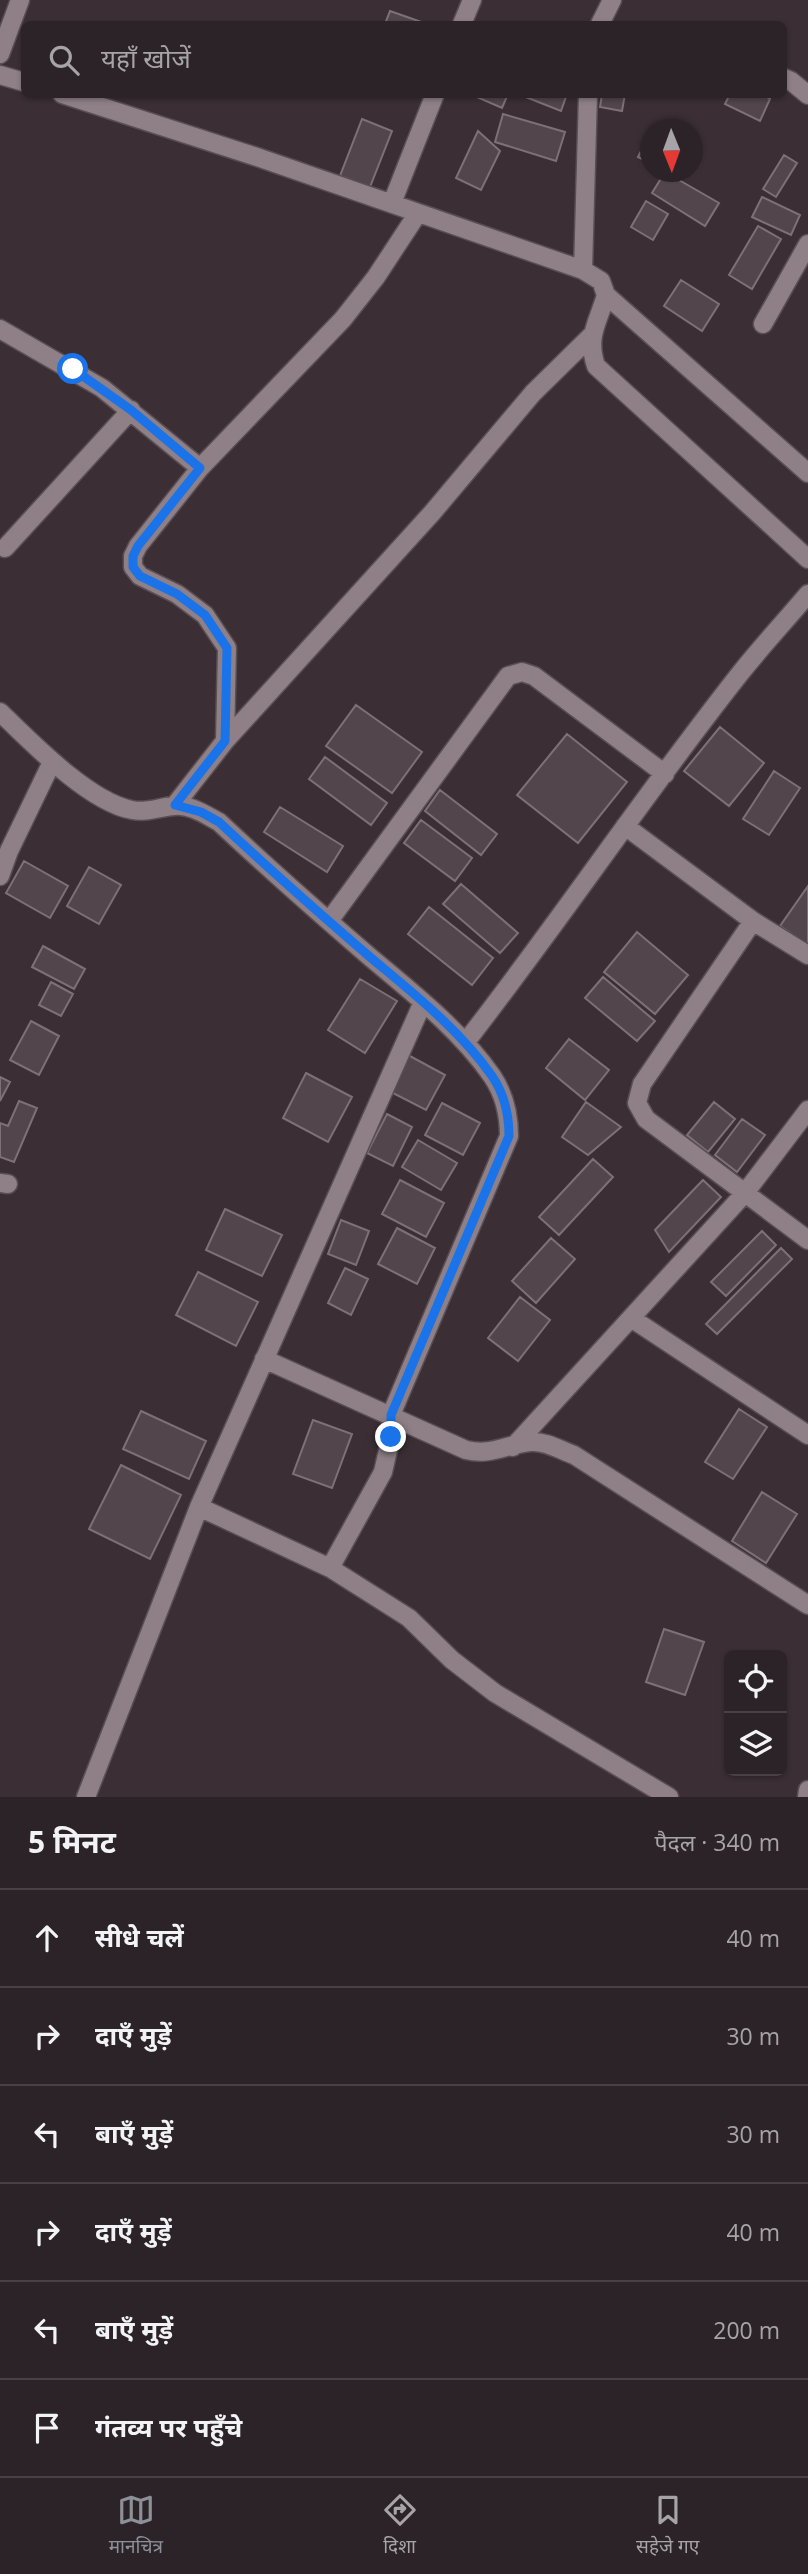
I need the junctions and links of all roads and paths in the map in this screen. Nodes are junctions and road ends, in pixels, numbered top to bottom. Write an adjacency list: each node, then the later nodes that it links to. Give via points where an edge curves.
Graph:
1 (20, 0): 6 (street)
2 (472, 0): 4 (street)
3 (612, 0): 5 (street)
4 (463, 21)
5 (602, 21)
6 (0, 54)
7 (0, 75): 9 (street)
8 (787, 80): 10 (street)
9 (21, 81)
10 (808, 95)
11 (74, 98): 14 (street)
12 (433, 98): 14 (street)
13 (588, 98): 17 (street)
14 (392, 203): 15 (street)
15 (418, 213): 17 (street); 23 (street, via 343,319)
16 (808, 244): 19 (street)
17 (583, 270): 18 (street, via 601,281)
18 (607, 295): 21 (street); 24 (street)
19 (763, 324)
20 (0, 329): 22 (street, via 73,369)
21 (591, 336): 26 (street, via 596,366); 29 (street, via 533,393 432,513)
22 (131, 410): 23 (street); 25 (street)
23 (200, 468): 29 (street, via 138,546 133,567 140,576 177,594 205,615 227,648)
24 (808, 473)
25 (5, 548)
26 (808, 559)
27 (808, 594): 31 (street, via 742,671)
28 (0, 712): 30 (street)
29 (225, 741): 32 (street)
30 (52, 762): 32 (street, via 113,805 134,811); 34 (street)
31 (665, 774): 33 (street); 35 (street, via 534,676 522,672 508,676)
32 (175, 805): 35 (street, via 219,822)
33 (625, 826): 36 (street); 39 (street)
34 (0, 876)
35 (329, 921): 38 (street)
36 (753, 921): 37 (street); 41 (street, via 637,1095 646,1119)
37 (808, 955)
38 (423, 1002): 39 (street); 44 (street)
39 (465, 1043): 45 (street, via 504,1098 509,1136)
40 (808, 1110): 41 (street)
41 (745, 1193): 42 (street); 43 (street)
42 (808, 1240)
43 (631, 1318): 46 (street); 47 (street)
44 (264, 1359): 45 (street); 48 (street)
45 (391, 1415): 47 (street, via 466,1450 480,1453); 49 (street, via 383,1472)
46 (808, 1435)
47 (513, 1447): 50 (street, via 531,1442 574,1455)
48 (199, 1507): 49 (street); 52 (street)
49 (330, 1567): 53 (street, via 409,1618 495,1693)
50 (808, 1605)
51 (808, 1790): 54 (street)
52 (86, 1797)
53 (669, 1797)
54 (807, 1797)

